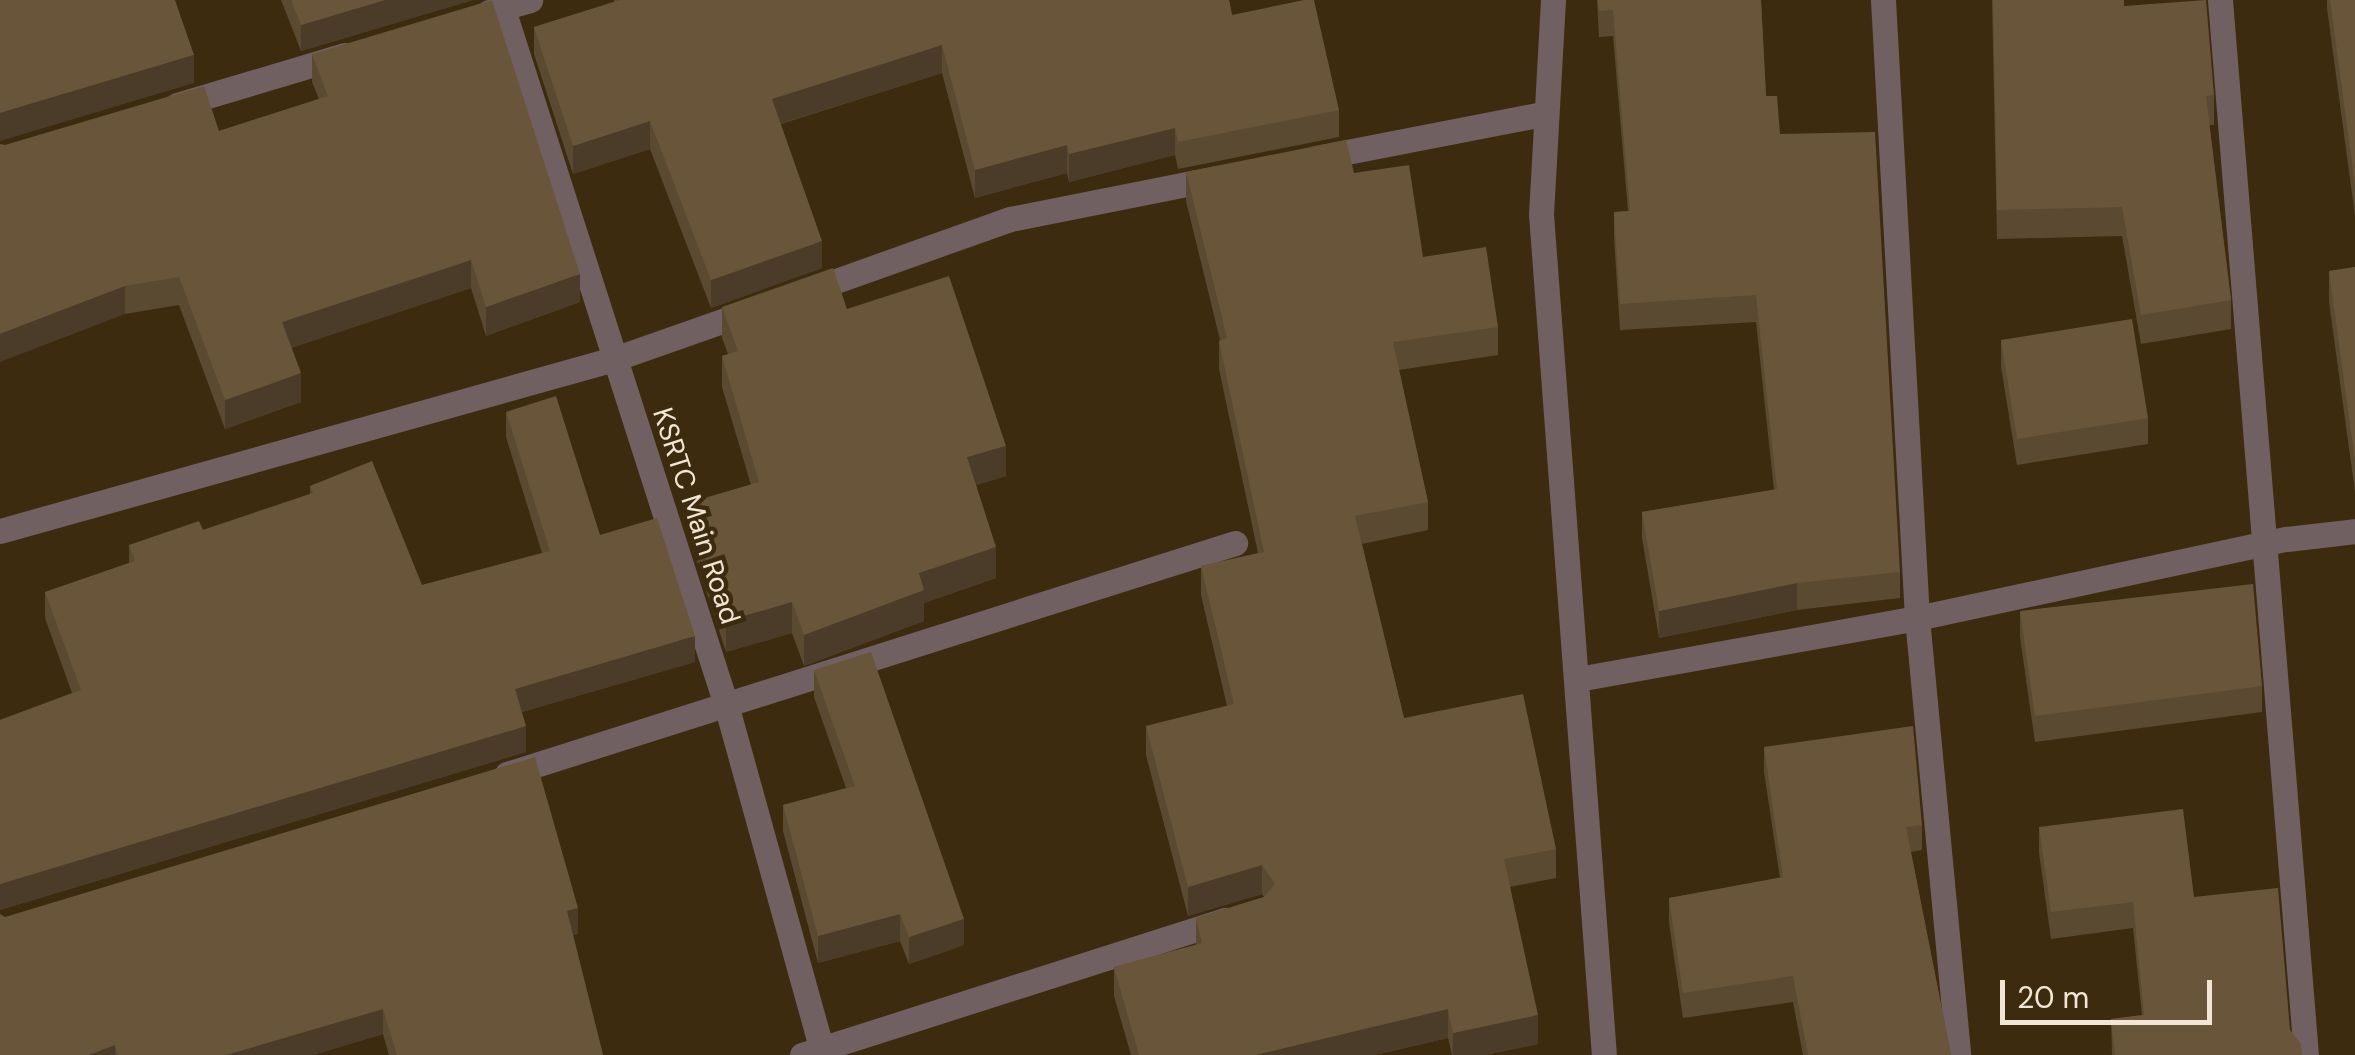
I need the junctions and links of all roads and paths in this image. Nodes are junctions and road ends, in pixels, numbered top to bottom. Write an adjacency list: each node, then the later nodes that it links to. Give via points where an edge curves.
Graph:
1 (530, 0): 5 (street)
2 (1553, 0): 9 (street)
3 (1884, 0): 17 (street)
4 (2220, 0): 16 (street)
5 (501, 4): 6 (street); 12 (street, KSRTC Main Road)
6 (464, 19)
7 (372, 46): 8 (street)
8 (149, 113)
9 (1542, 114): 10 (street); 18 (street, via 1541,214)
10 (1295, 162)
11 (1238, 174): 12 (street, via 1010,219)
12 (614, 359): 13 (street); 19 (street, KSRTC Main Road)
13 (0, 531)
14 (2355, 531): 16 (street)
15 (1235, 544): 19 (street)
16 (2262, 544): 17 (street); 25 (street)
17 (1917, 618): 18 (street); 24 (street)
18 (1578, 679): 23 (street)
19 (727, 708): 20 (street); 22 (street, KSRTC Main Road)
20 (478, 783)
21 (1259, 910): 22 (street)
22 (816, 1053)
23 (1604, 1055)
24 (1958, 1055)
25 (2306, 1055)

